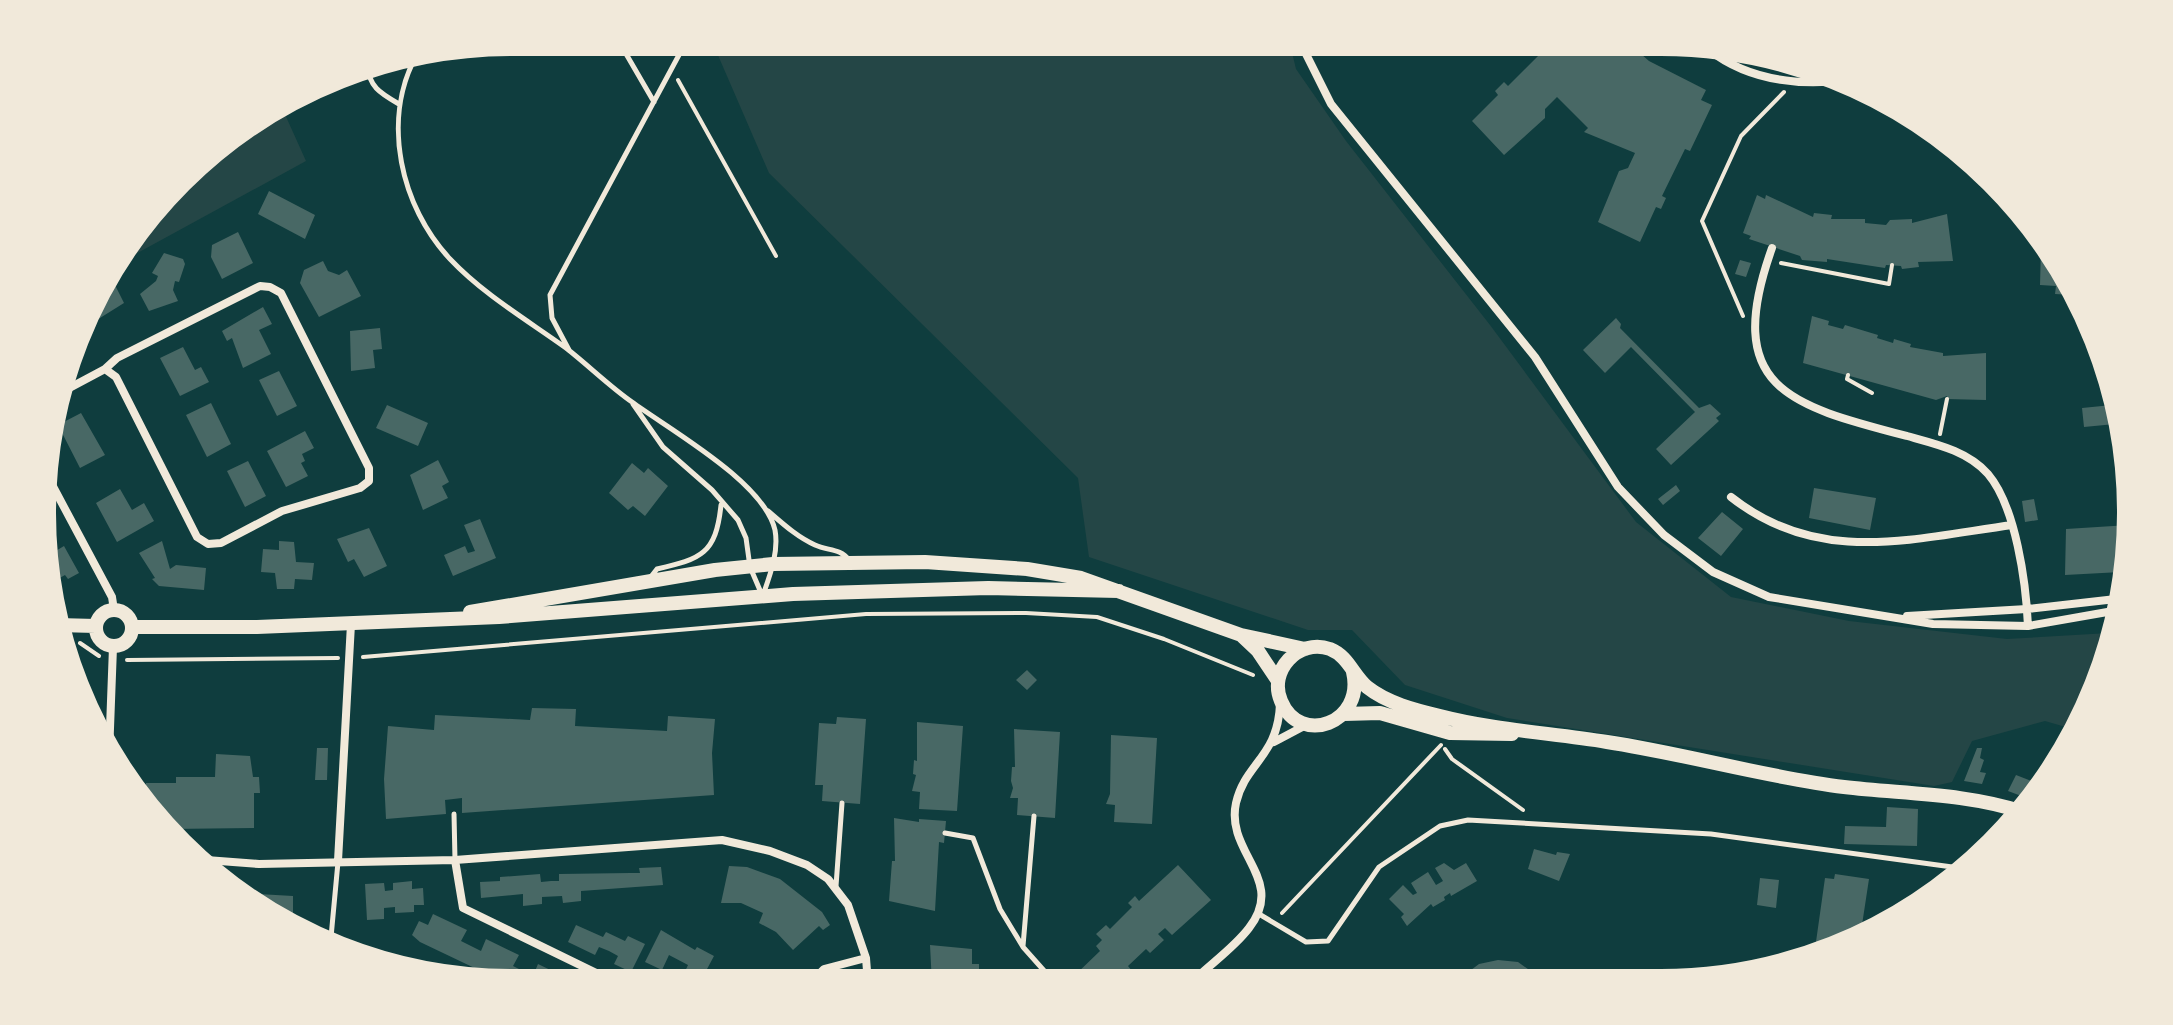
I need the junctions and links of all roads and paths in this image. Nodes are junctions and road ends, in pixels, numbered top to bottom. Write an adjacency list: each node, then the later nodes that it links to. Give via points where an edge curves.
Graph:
1 (626, 54): 10 (lane)
2 (680, 54): 6 (lane)
3 (1306, 54): 41 (street, via 1331,104 1516,332 1610,476 1664,535 1713,572 1769,597)
4 (1720, 58): 8 (street, via 1755,75)
5 (413, 66): 11 (lane)
6 (672, 70): 10 (lane); 13 (path)
7 (369, 77): 11 (lane, via 378,92)
8 (1794, 81): 9 (street); 16 (path, via 1741,136 1702,221)
9 (1815, 81)
10 (655, 103): 17 (lane, via 550,295 552,318)
11 (399, 104): 17 (lane, via 402,170 430,233 450,259)
12 (1772, 248): 14 (street)
13 (776, 256)
14 (1768, 259): 15 (path, via 1889,284); 16 (street, via 1757,290)
15 (1892, 265)
16 (1754, 340): 24 (street, via 1773,381 1794,399 1819,412)
17 (569, 351): 23 (lane)
18 (105, 369): 18 (street, via 116,377 197,537 208,544 369,481 369,468 281,293 270,287 260,286 117,358); 20 (street)
19 (1848, 375): 21 (path)
20 (72, 387)
21 (1872, 393)
22 (1947, 399): 24 (path)
23 (631, 402): 27 (lane, via 663,447); 28 (lane, via 706,452)
24 (1938, 444): 29 (street, via 1987,472 2002,493)
25 (55, 490): 38 (street)
26 (1731, 497): 29 (street, via 1757,518 1827,541 1872,545)
27 (721, 504): 32 (lane, via 738,520); 33 (lane, via 719,527 709,546 695,560 657,569)
28 (767, 510): 30 (lane, via 796,534 816,546 843,552); 31 (lane, via 775,530)
29 (2012, 525): 37 (street)
30 (852, 563): 31 (street); 34 (street, via 1027,569)
31 (773, 564): 32 (street); 35 (lane)
32 (750, 567): 33 (street); 35 (lane)
33 (649, 580): 40 (street)
34 (1119, 591): 35 (street, via 988,588); 47 (street)
35 (763, 596): 40 (street)
36 (2110, 600): 37 (street)
37 (2027, 609): 41 (street); 45 (street)
38 (114, 610): 44 (street, via 104,613); 46 (street, via 125,613)
39 (2108, 612): 45 (street)
40 (455, 617): 42 (street)
41 (1894, 617): 45 (street, via 1933,624)
42 (351, 624): 46 (street); 51 (street)
43 (69, 625): 44 (street)
44 (96, 626): 50 (street)
45 (2028, 626)
46 (132, 627): 50 (street)
47 (1241, 635): 49 (street); 54 (street)
48 (73, 640): 50 (path)
49 (1305, 649): 52 (street, via 1331,650); 54 (street, via 1284,664)
50 (113, 654): 51 (path); 58 (street)
51 (351, 658): 53 (path, via 866,614 1026,613 1097,617); 70 (street)
52 (1353, 672): 56 (street, via 1353,699); 59 (street, via 1385,699 1414,709)
53 (1255, 676)
54 (1278, 681): 55 (street)
55 (1280, 699): 57 (street, via 1291,715); 61 (street)
56 (1344, 714): 57 (street, via 1327,724); 60 (street, via 1380,713)
57 (1308, 724): 61 (street)
58 (110, 732)
59 (1538, 733): 60 (street); 63 (street, via 1796,780)
60 (1446, 739): 66 (path, via 1452,759); 74 (path)
61 (1274, 742): 73 (street, via 1239,792 1233,815 1236,836 1261,881)
62 (842, 803): 72 (lane)
63 (2010, 809)
64 (454, 814): 68 (lane)
65 (1034, 816): 76 (lane)
66 (1541, 824): 71 (lane, via 1711,834); 74 (lane, via 1479,820 1440,826 1379,867 1328,941 1306,942)
67 (945, 833): 76 (lane, via 973,838 1000,909)
68 (455, 860): 70 (street); 72 (street, via 722,840 807,865); 78 (street, via 463,908)
69 (214, 861): 70 (street)
70 (338, 861): 75 (lane)
71 (1951, 867)
72 (836, 887): 77 (street, via 848,905)
73 (1259, 914): 74 (lane); 82 (street)
74 (1270, 921)
75 (331, 933)
76 (1023, 947): 81 (lane)
77 (866, 958): 79 (street); 80 (street)
78 (592, 971)
79 (822, 971)
80 (867, 971)
81 (1044, 971)
82 (1204, 971)

